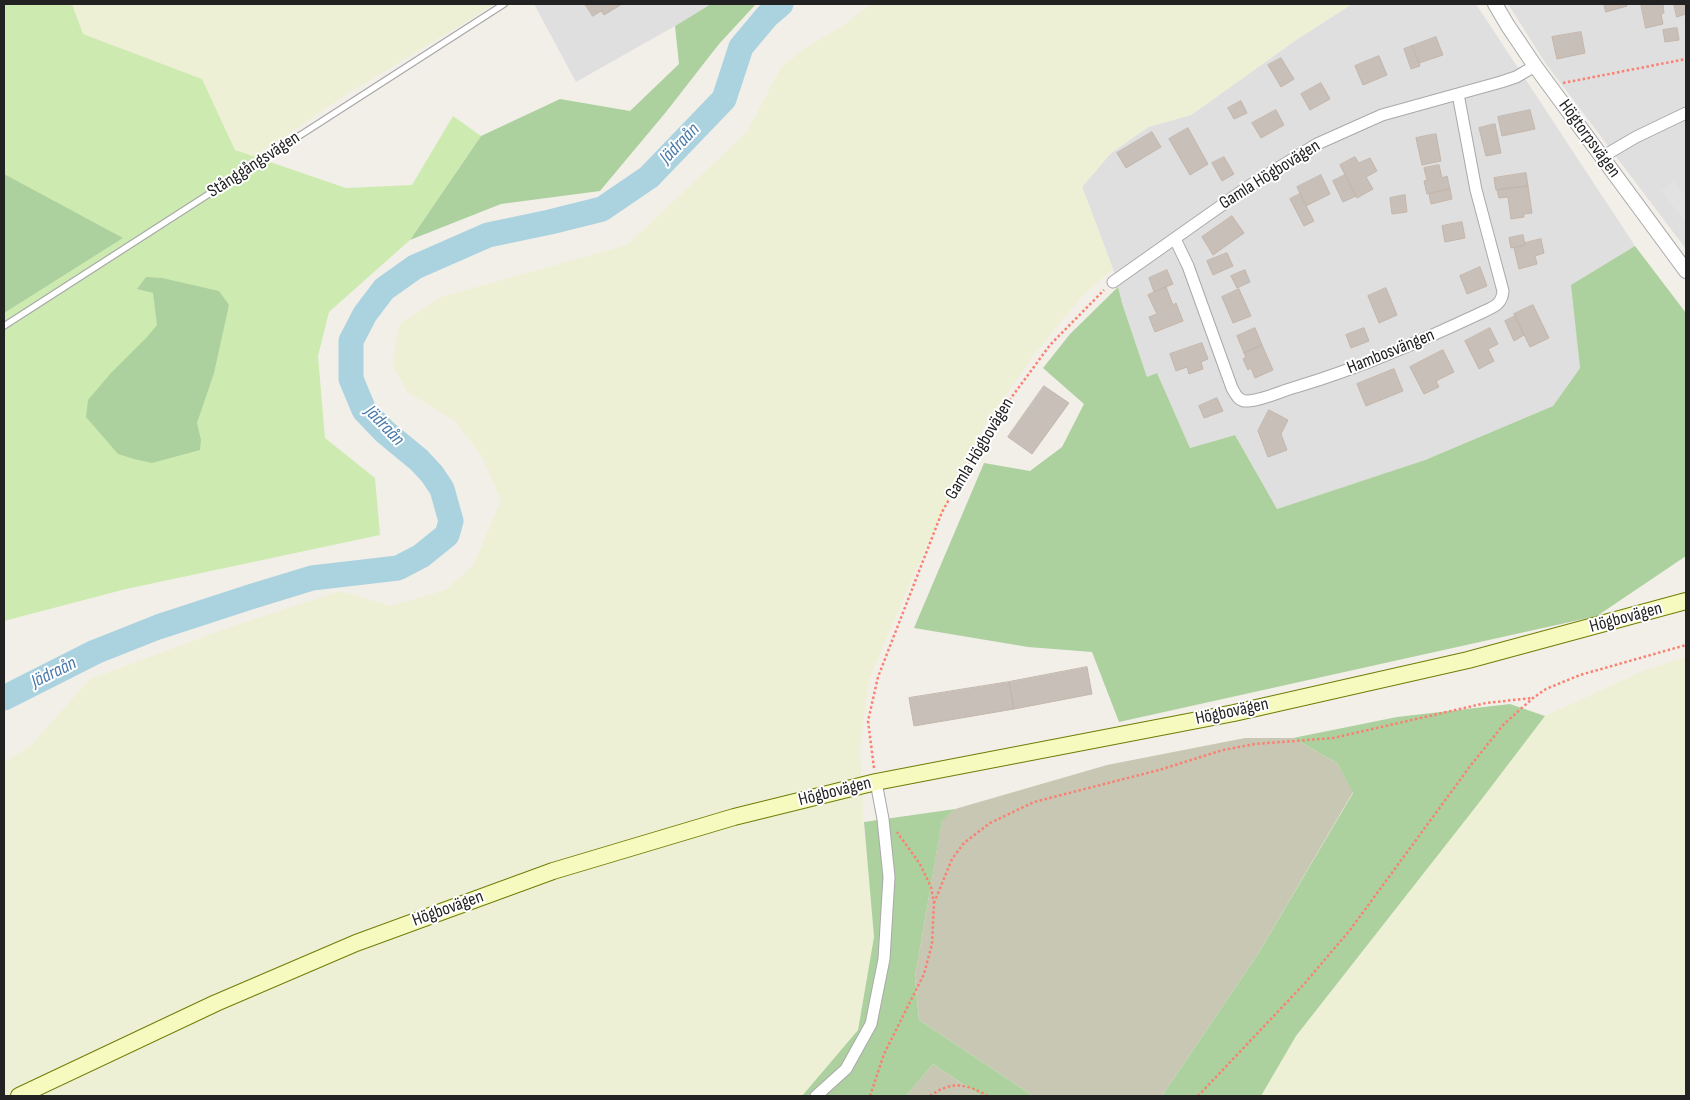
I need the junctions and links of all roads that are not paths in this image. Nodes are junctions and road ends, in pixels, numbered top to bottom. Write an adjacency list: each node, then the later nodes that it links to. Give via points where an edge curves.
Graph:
1 (504, 4): 10 (lane, Stånggångsvägen)
2 (1495, 4): 3 (street, Högtorpsvägen)
3 (1536, 66): 4 (street, Gamla Högbovägen, via 1516,77); 6 (street, Högtorpsvägen)
4 (1458, 94): 7 (street, Gamla Högbovägen, via 1382,115 1317,144); 7 (street, Hambosvängen, via 1476,190 1503,291 1498,304 1485,311 1386,356 1322,379 1248,401 1241,400 1232,388)
5 (1686, 113): 6 (street)
6 (1602, 157): 8 (street, Högtorpsvägen)
7 (1175, 239): 9 (street, Gamla Högbovägen)
8 (1686, 271)
9 (1113, 282)
10 (4, 326)
11 (1686, 601): 12 (main road, Högbovägen, via 1468,660 1234,713)
12 (876, 782): 13 (main road, Högbovägen, via 734,817 572,865 443,911 356,943 216,1003); 14 (street, via 889,877 884,960 871,1024 846,1069)
13 (19, 1096)
14 (816, 1096)

